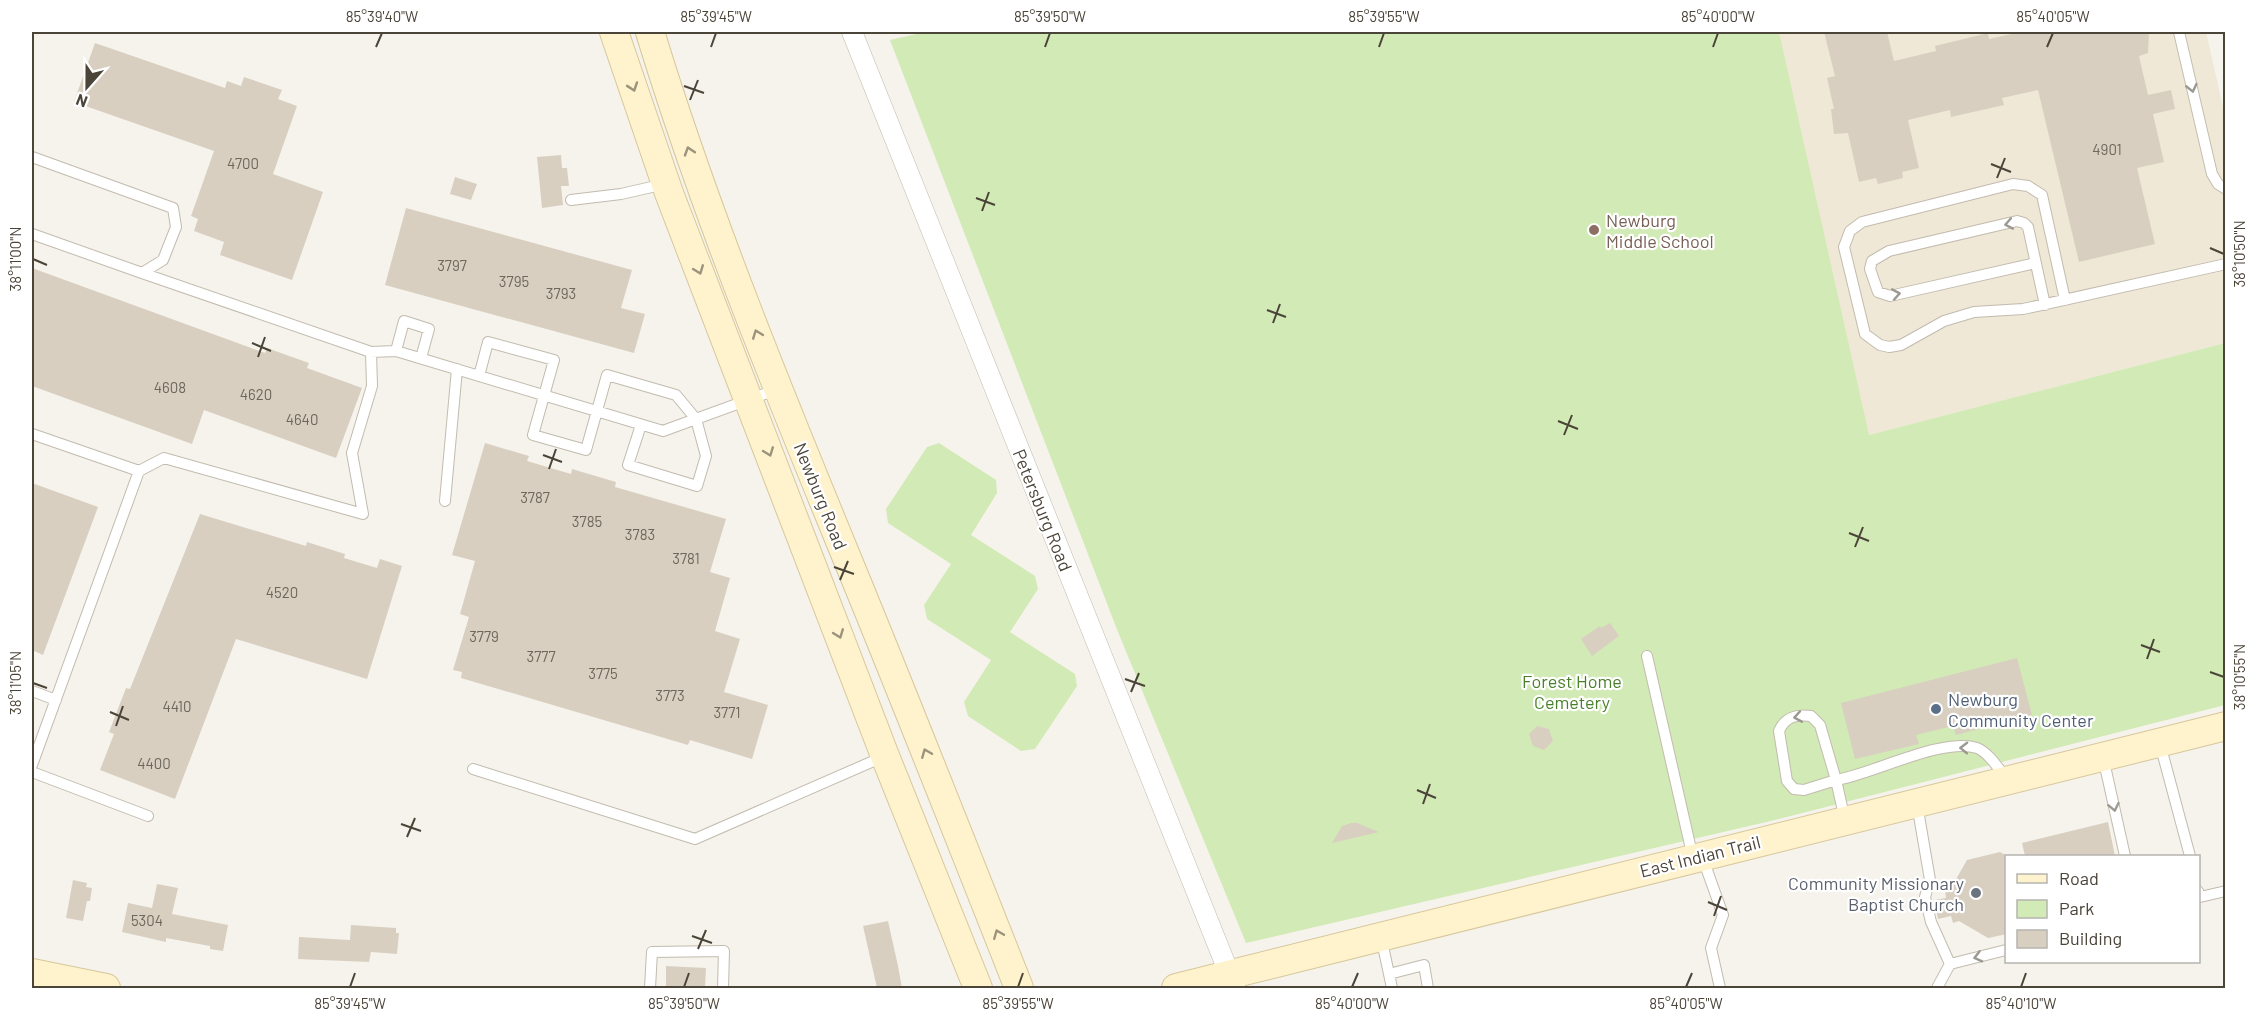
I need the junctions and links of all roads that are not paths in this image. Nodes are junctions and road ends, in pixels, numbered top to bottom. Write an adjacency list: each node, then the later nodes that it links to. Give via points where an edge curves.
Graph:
1 (614, 32): 6 (main road, Newburg Road, one-way to 6)
2 (650, 32): 20 (main road, Newburg Road, one-way to 2, via 696,171)
3 (852, 32): 54 (street, Petersburg Road)
4 (2179, 32): 7 (lane, one-way to 7, via 2212,174)
5 (32, 157): 12 (lane, via 173,208 176,227 163,260)
6 (666, 184): 8 (lane); 22 (main road, Newburg Road, one-way to 22)
7 (2226, 189)
8 (571, 200)
9 (32, 234): 12 (lane)
10 (2036, 263): 10 (lane, one-way to 10, via 2028,227 2017,221 1889,251 1872,261 1870,269 1878,292 1890,296); 14 (lane)
11 (2226, 264): 13 (lane)
12 (142, 273): 16 (lane)
13 (2065, 300): 14 (lane); 14 (lane, via 2042,195 2028,186 2013,184 1862,222 1850,231 1844,247 1865,334 1880,345 1901,345 1944,321 1974,312)
14 (2045, 305)
15 (396, 351): 16 (lane); 17 (lane); 17 (lane, via 404,321 429,329)
16 (370, 352): 27 (lane, via 372,386 352,453 363,514 164,458)
17 (421, 358): 18 (lane)
18 (457, 369): 19 (lane); 28 (lane)
19 (479, 376): 21 (lane); 21 (lane, via 488,342 554,360)
20 (778, 389): 22 (lane); 59 (main road, Newburg Road, one-way to 20)
21 (545, 396): 23 (lane); 23 (lane, via 533,435 586,450)
22 (749, 399): 24 (lane); 34 (main road, Newburg Road, one-way to 34)
23 (597, 411): 24 (lane, via 607,375 676,395); 25 (lane)
24 (696, 419): 25 (lane, via 663,431); 25 (lane, via 706,456 697,486 628,465)
25 (641, 425)
26 (32, 434): 27 (lane)
27 (139, 471): 31 (lane)
28 (445, 501)
29 (1647, 656): 46 (lane)
30 (32, 691): 31 (lane)
31 (56, 700): 36 (lane)
32 (2226, 726): 33 (main road, East Indian Trail)
33 (2160, 742): 35 (main road, East Indian Trail); 45 (lane)
34 (885, 756): 37 (lane, via 695,839); 58 (main road, Newburg Road)
35 (2103, 757): 40 (main road, East Indian Trail); 44 (lane, one-way to 44)
36 (32, 765)
37 (473, 769)
38 (32, 772): 42 (lane)
39 (1836, 780): 39 (lane, one-way to 39, via 1815,718 1802,715 1786,720 1779,739 1787,781 1794,789 1804,790); 40 (lane, one-way to 39, via 1978,748 1960,746); 43 (lane)
40 (2008, 780): 41 (main road, East Indian Trail)
41 (1917, 803): 43 (main road, East Indian Trail); 51 (lane, via 1930,880 1925,897 1931,922)
42 (148, 816)
43 (1845, 821): 46 (main road, East Indian Trail)
44 (2125, 855)
45 (2190, 855)
46 (1698, 857): 49 (main road, East Indian Trail); 63 (lane, via 1723,915 1711,948)
47 (2226, 891): 48 (lane)
48 (2200, 897)
49 (1382, 937): 53 (lane); 54 (main road, East Indian Trail)
50 (2005, 950): 51 (lane, one-way to 51)
51 (1950, 964): 64 (lane)
52 (32, 973): 55 (main road)
53 (1389, 974): 61 (lane); 62 (lane, via 1424,965)
54 (1232, 982): 60 (main road, East Indian Trail)
55 (106, 988)
56 (650, 988): 57 (lane, via 652,952 724,951)
57 (723, 988)
58 (978, 988)
59 (1019, 988)
60 (1176, 988)
61 (1392, 988)
62 (1428, 988)
63 (1720, 988)
64 (1937, 988)

